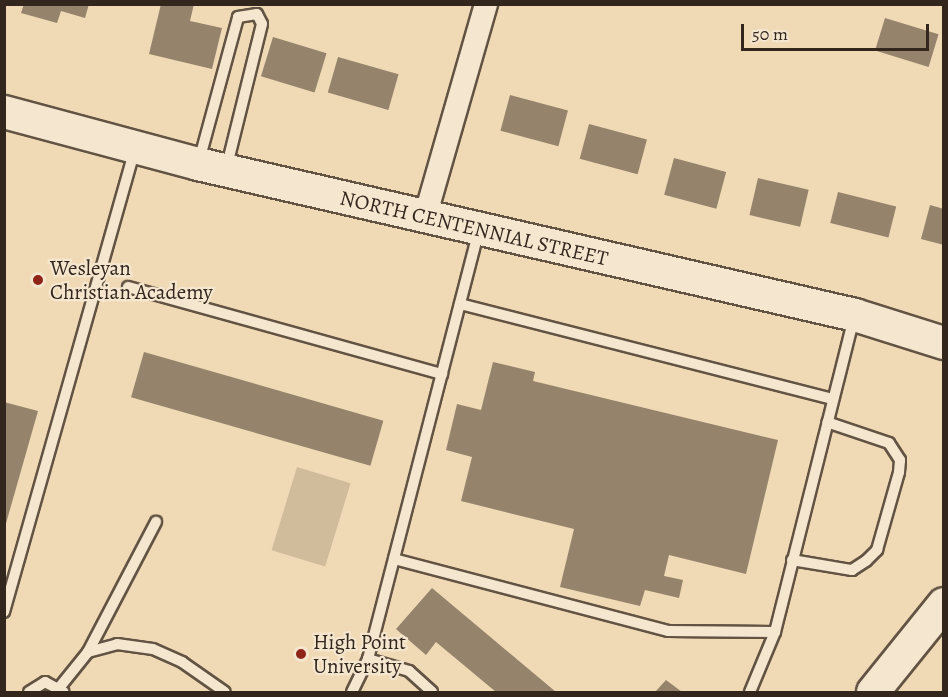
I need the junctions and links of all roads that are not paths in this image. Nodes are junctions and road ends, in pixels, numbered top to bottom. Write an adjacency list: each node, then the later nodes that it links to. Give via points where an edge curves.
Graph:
1 (486, 4): 5 (street)
2 (4, 112): 3 (main road, NORTH CENTENNIAL STREET)
3 (136, 147): 4 (main road, NORTH CENTENNIAL STREET); 18 (lane)
4 (212, 167): 4 (lane, via 238,17 257,14 262,24); 5 (main road, NORTH CENTENNIAL STREET)
5 (424, 216): 6 (main road, NORTH CENTENNIAL STREET)
6 (480, 229): 8 (lane); 9 (main road, NORTH CENTENNIAL STREET)
7 (128, 287): 11 (lane)
8 (460, 304): 11 (lane); 12 (lane)
9 (855, 315): 10 (main road, NORTH CENTENNIAL STREET); 12 (lane)
10 (944, 343)
11 (442, 374): 15 (lane)
12 (833, 399): 13 (lane)
13 (827, 422): 16 (lane); 16 (lane, via 889,443 900,460 899,472 877,550 866,561 852,570)
14 (156, 522): 20 (lane)
15 (394, 559): 19 (lane, via 668,631); 21 (lane)
16 (792, 560): 19 (lane)
17 (944, 604): 28 (main road)
18 (4, 612)
19 (775, 632): 27 (lane)
20 (88, 652): 22 (lane); 24 (lane, via 117,644 153,649 182,662)
21 (368, 659): 25 (lane); 26 (lane, via 409,671)
22 (61, 690): 23 (lane, via 45,682)
23 (29, 693)
24 (225, 693)
25 (352, 693)
26 (432, 693)
27 (750, 693)
28 (873, 693)

